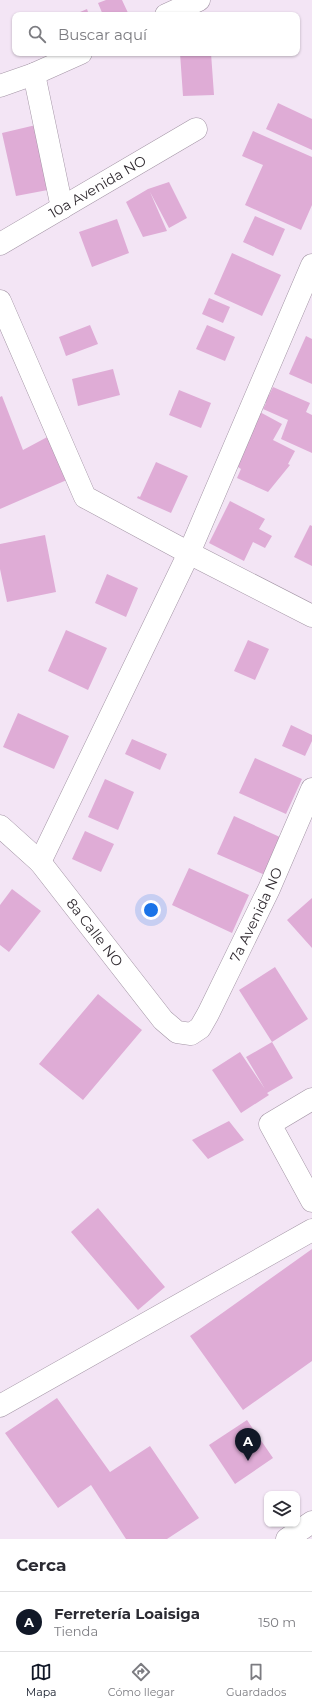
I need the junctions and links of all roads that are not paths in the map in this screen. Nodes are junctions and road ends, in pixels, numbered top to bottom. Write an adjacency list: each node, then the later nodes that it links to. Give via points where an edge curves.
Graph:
1 (199, 0): 2 (street)
2 (173, 12)
3 (74, 56): 4 (street)
4 (34, 74): 5 (street); 7 (street)
5 (0, 86)
6 (196, 129): 7 (street, 10a Avenida NO)
7 (62, 208): 8 (street, 10a Avenida NO)
8 (0, 244)
9 (312, 264): 11 (street)
10 (0, 301): 11 (street, via 85,497)
11 (189, 553): 12 (street); 15 (street)
12 (312, 616)
13 (312, 789): 16 (street, 7a Avenida NO, via 269,889 208,1014 200,1028)
14 (0, 826): 15 (street, 8a Calle NO)
15 (40, 862): 16 (street, 8a Calle NO, via 163,1020 176,1032)
16 (191, 1034)
17 (312, 1099): 18 (street, via 270,1124)
18 (312, 1201)
19 (312, 1230): 20 (street)
20 (0, 1406)
21 (312, 1522): 22 (street)
22 (287, 1539)

